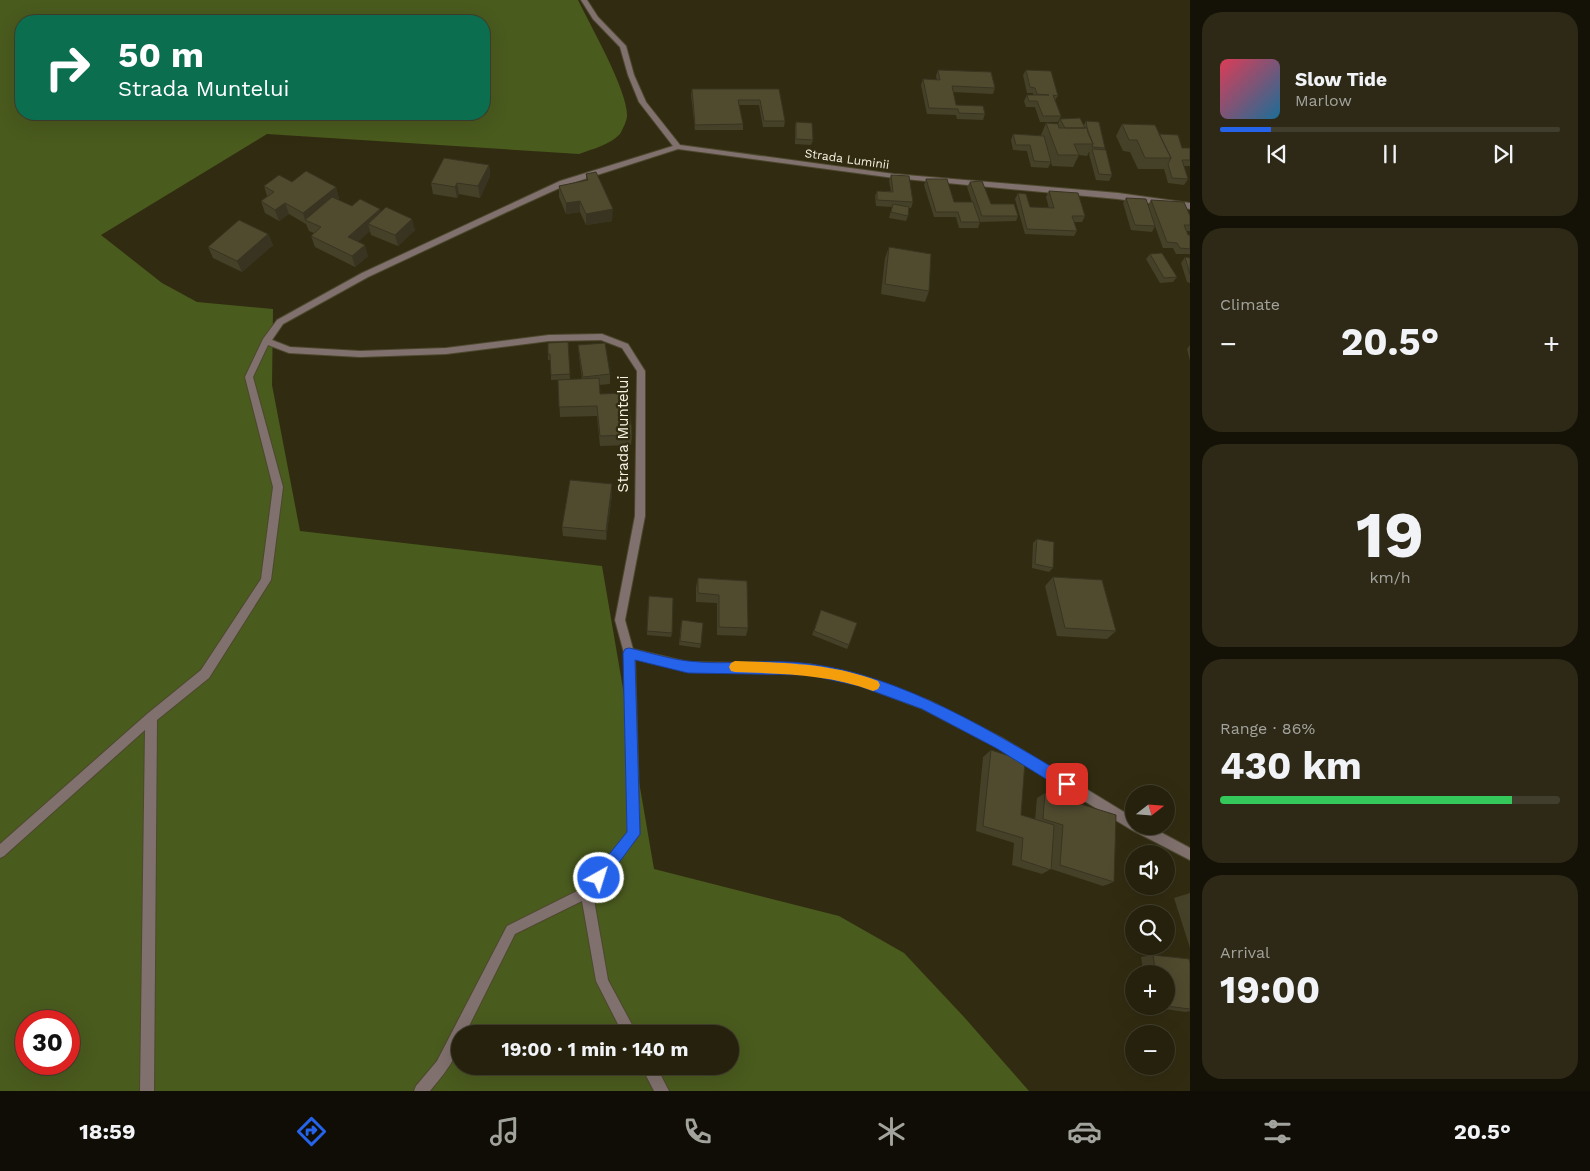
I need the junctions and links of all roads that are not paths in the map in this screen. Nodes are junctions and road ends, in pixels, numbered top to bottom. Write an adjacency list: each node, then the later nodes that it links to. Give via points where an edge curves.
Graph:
1 (584, 0): 2 (street, via 595,18 623,46 643,102)
2 (678, 147): 3 (street, Strada Luminii, via 894,176 1118,196); 4 (street, via 563,183 519,202 365,275 288,317 280,322)
3 (1190, 206)
4 (266, 342): 5 (street, Strada Muntelui, via 289,350 360,354 446,351 548,338 602,337 625,346 641,371 640,516 620,620); 6 (street, via 249,377 278,488 266,580 205,674)
5 (629, 653): 7 (street, via 688,667 809,669 859,680 926,705 1000,743); 11 (street, Strada Muntelui, via 634,834)
6 (151, 718): 9 (street); 14 (street)
7 (1125, 820)
8 (1153, 835): 10 (street)
9 (0, 852)
10 (1190, 854)
11 (587, 892): 12 (street, via 602,981); 15 (street, via 511,930 442,1066)
12 (625, 1025)
13 (653, 1075): 16 (street)
14 (147, 1091)
15 (421, 1091)
16 (662, 1091)

